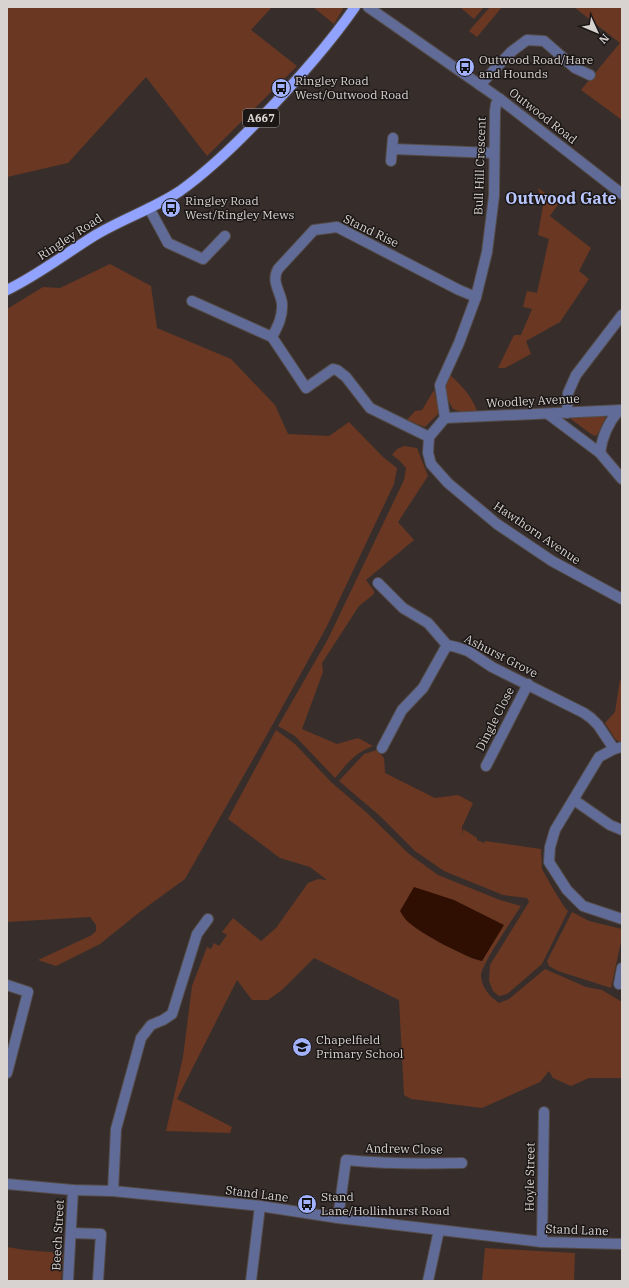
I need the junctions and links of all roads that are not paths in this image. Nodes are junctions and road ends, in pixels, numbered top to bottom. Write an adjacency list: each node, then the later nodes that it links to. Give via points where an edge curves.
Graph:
1 (355, 7): 9 (main road, A667, via 303,74 229,150 181,190)
2 (368, 7): 4 (street, Outwood Road)
3 (590, 75): 4 (street, via 575,68 544,42 527,40 511,52)
4 (480, 85): 5 (street, Outwood Road)
5 (500, 99): 6 (street, Bull Hill Crescent, via 495,111); 8 (street, Outwood Road)
6 (494, 153): 7 (street, via 393,144); 12 (street, Bull Hill Crescent, via 492,218)
7 (391, 161)
8 (622, 194)
9 (148, 208): 10 (street, via 168,243 203,259); 11 (main road, Ringley Road / A667, via 114,224 26,281)
10 (225, 236)
11 (7, 290)
12 (476, 297): 15 (street, Stand Rise, via 337,227 314,230 276,271 276,286 282,302 282,311); 19 (street, Bull Hill Crescent, via 440,385)
13 (197, 301): 15 (street)
14 (622, 315): 17 (street, via 576,374 568,393)
15 (272, 337): 20 (street, via 308,392 333,369 337,370 370,408)
16 (621, 410): 17 (street, Woodley Avenue); 21 (street, via 611,419 605,430)
17 (567, 413): 18 (street, Woodley Avenue)
18 (548, 414): 19 (street, Woodley Avenue); 21 (street)
19 (445, 418): 20 (street)
20 (429, 437): 24 (street, Hawthorn Avenue, via 428,453 431,464 448,483 497,524 552,561)
21 (600, 453): 22 (street)
22 (622, 479)
23 (378, 583): 25 (street, Ashurst Grove, via 402,608 428,622)
24 (622, 599)
25 (447, 645): 26 (street, Ashurst Grove, via 468,651 492,667); 27 (street, via 423,688 402,710)
26 (528, 684): 28 (street, Ashurst Grove, via 591,718); 29 (street, Dingle Close)
27 (382, 748)
28 (618, 748): 30 (street, via 600,757)
29 (486, 766)
30 (574, 800): 31 (street, via 610,825); 33 (street, via 555,830 549,862 567,890 583,906)
31 (622, 830)
32 (208, 919): 42 (street, via 198,934 172,1014 151,1025 141,1038 116,1129)
33 (622, 919)
34 (622, 968): 35 (street)
35 (619, 984)
36 (7, 985): 37 (street, via 28,992)
37 (7, 1073)
38 (544, 1112): 47 (street, Hoyle Street)
39 (462, 1163): 44 (street, Andrew Close, via 375,1163 346,1160)
40 (7, 1184): 41 (street, Stand Lane)
41 (73, 1190): 42 (street, Stand Lane); 46 (street, Beech Street)
42 (113, 1191): 43 (street, Stand Lane)
43 (260, 1206): 44 (street, Stand Lane); 51 (street)
44 (338, 1218): 45 (street, Stand Lane)
45 (439, 1230): 47 (street, Stand Lane); 52 (street)
46 (71, 1233): 49 (street, Beech Street); 50 (street, via 101,1234)
47 (542, 1242): 48 (street, Stand Lane)
48 (622, 1244)
49 (68, 1281)
50 (98, 1281)
51 (251, 1281)
52 (428, 1281)

